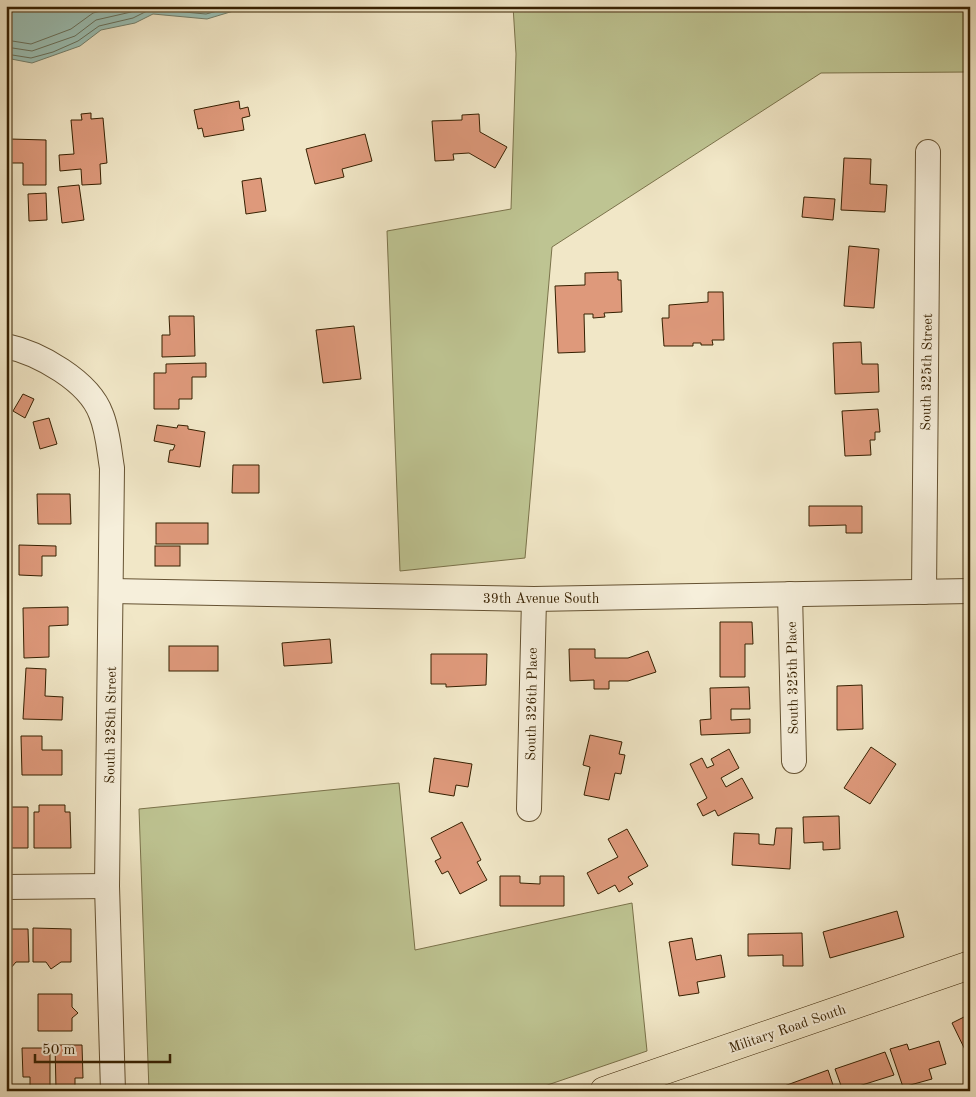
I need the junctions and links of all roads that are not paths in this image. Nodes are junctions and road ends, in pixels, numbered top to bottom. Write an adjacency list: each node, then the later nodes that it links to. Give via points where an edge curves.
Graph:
1 (928, 152): 5 (street, South 325th Street)
2 (6, 346): 4 (street, South 328th Street, via 44,360 66,374 89,394 101,413 112,468)
3 (970, 591): 5 (street, 39th Avenue South)
4 (112, 592): 7 (street, 39th Avenue South); 10 (street, South 328th Street)
5 (924, 592): 6 (street, 39th Avenue South)
6 (790, 594): 7 (street, 39th Avenue South); 8 (street, South 325th Place)
7 (534, 600): 9 (street, South 326th Place)
8 (794, 761)
9 (529, 809)
10 (107, 886): 11 (street); 13 (street, South 328th Street)
11 (6, 887)
12 (970, 965): 14 (main road, Military Road South)
13 (113, 1091)
14 (604, 1091)

